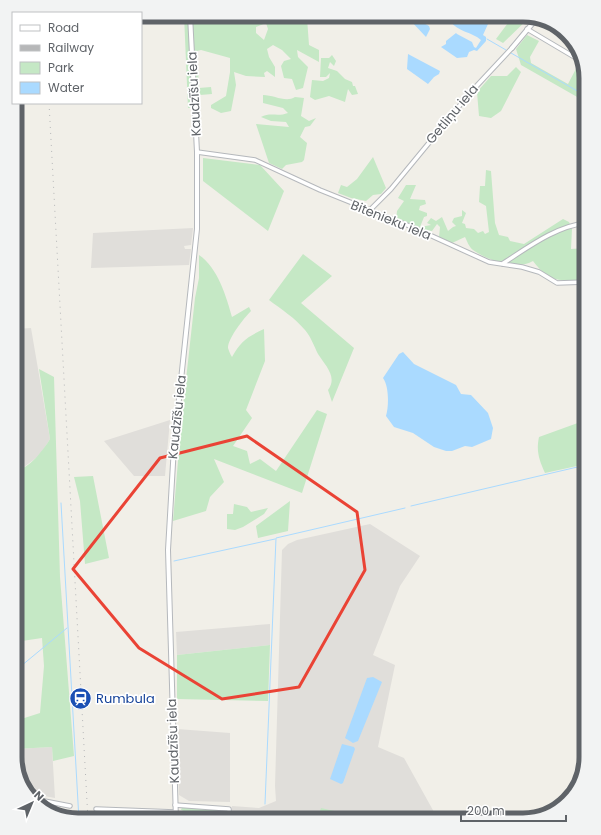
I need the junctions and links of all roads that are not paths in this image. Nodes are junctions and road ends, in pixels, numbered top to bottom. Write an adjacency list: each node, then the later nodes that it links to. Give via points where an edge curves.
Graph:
1 (190, 22): 6 (street, Kaudzīšu iela)
2 (532, 23): 3 (street, Getliņu iela)
3 (527, 29): 4 (street, Getliņu iela); 5 (street)
4 (512, 48): 7 (street, Getliņu iela, via 470,93 391,189)
5 (575, 58)
6 (197, 152): 7 (street, Bitenieku iela, via 255,160); 12 (street, Kaudzīšu iela, via 197,229 168,527)
7 (369, 211): 9 (street, Bitenieku iela, via 412,227 489,262)
8 (579, 224): 9 (street, via 554,233)
9 (502, 264): 10 (street, Bitenieku iela, via 539,272 557,283)
10 (579, 282)
11 (52, 802): 13 (street)
12 (175, 805): 15 (street, Kaudzīšu iela); 16 (street, via 229,809)
13 (70, 806)
14 (96, 809): 15 (street)
15 (176, 813)
16 (229, 813)

